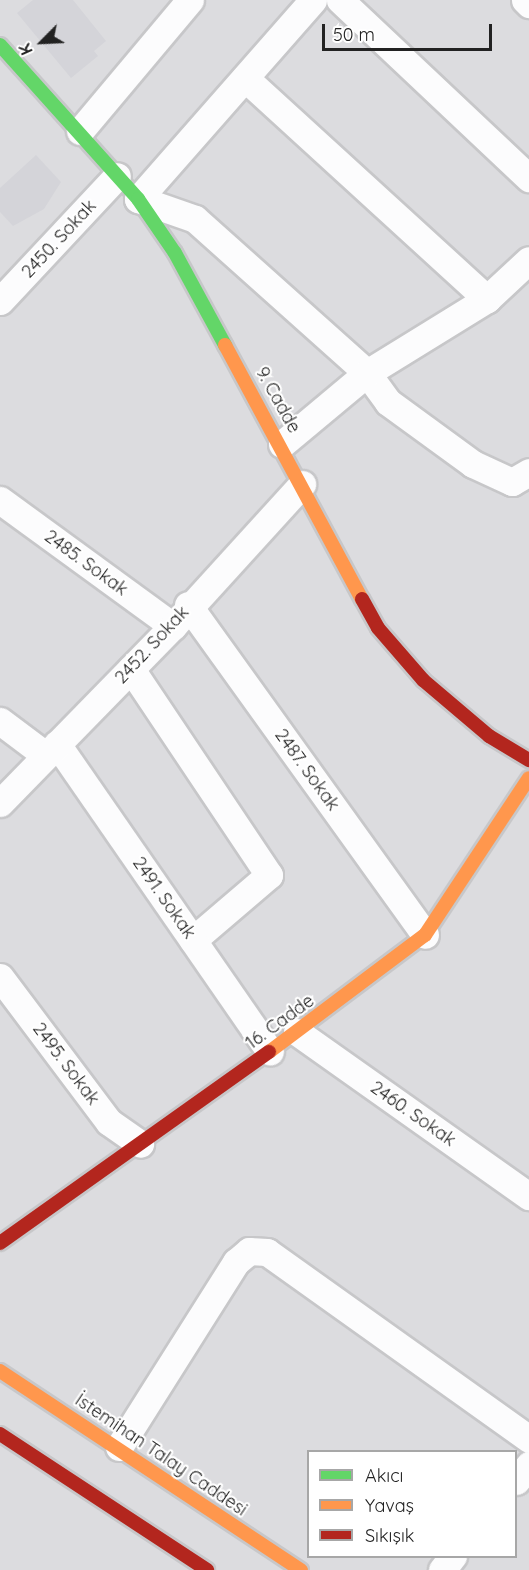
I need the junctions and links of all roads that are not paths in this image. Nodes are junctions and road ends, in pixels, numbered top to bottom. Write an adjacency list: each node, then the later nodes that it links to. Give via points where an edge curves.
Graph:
1 (190, 0): 8 (street)
2 (313, 0): 7 (street)
3 (340, 0): 10 (street)
4 (525, 0): 5 (street)
5 (529, 4)
6 (0, 45): 8 (street, 9. Cadde)
7 (245, 78): 11 (street); 13 (street)
8 (80, 131): 9 (street, 9. Cadde)
9 (117, 176): 11 (street, 9. Cadde); 14 (street, 2450. Sokak)
10 (529, 178)
11 (138, 199): 15 (street, via 195,219); 16 (street, 9. Cadde, via 175,253)
12 (529, 260): 13 (street)
13 (487, 299): 15 (street)
14 (0, 301)
15 (367, 373): 16 (street); 17 (street, via 388,402 473,465 512,482)
16 (282, 444): 18 (street, 9. Cadde)
17 (529, 471)
18 (302, 484): 20 (street, 2452. Sokak); 24 (street, 9. Cadde, via 378,628 423,680 489,736)
19 (0, 500): 20 (street, 2485. Sokak)
20 (180, 616): 21 (street, 2452. Sokak); 27 (street, 2487. Sokak)
21 (131, 669): 23 (street, 2452. Sokak); 28 (street, via 270,875)
22 (0, 721): 23 (street, 2491. Sokak)
23 (51, 749): 26 (street, 2452. Sokak); 28 (street, 2491. Sokak)
24 (529, 760)
25 (529, 778): 27 (street, 16. Cadde)
26 (0, 804)
27 (425, 935): 30 (street, 16. Cadde)
28 (193, 940): 31 (street, 2491. Sokak)
29 (0, 977): 32 (street, 2495. Sokak, via 110,1122)
30 (297, 1032): 31 (street, 16. Cadde); 33 (street, 2460. Sokak)
31 (270, 1052): 32 (street, 16. Cadde)
32 (140, 1144): 34 (street, 16. Cadde)
33 (529, 1196)
34 (0, 1243)
35 (0, 1371): 38 (street, İstemihan Talay Caddesi)
36 (0, 1434): 42 (street)
37 (529, 1439): 38 (street, via 267,1252 249,1251 236,1262)
38 (119, 1447): 43 (street, İstemihan Talay Caddesi)
39 (529, 1465): 40 (street)
40 (517, 1480)
41 (452, 1558): 44 (street)
42 (207, 1570)
43 (301, 1570)
44 (442, 1570)

